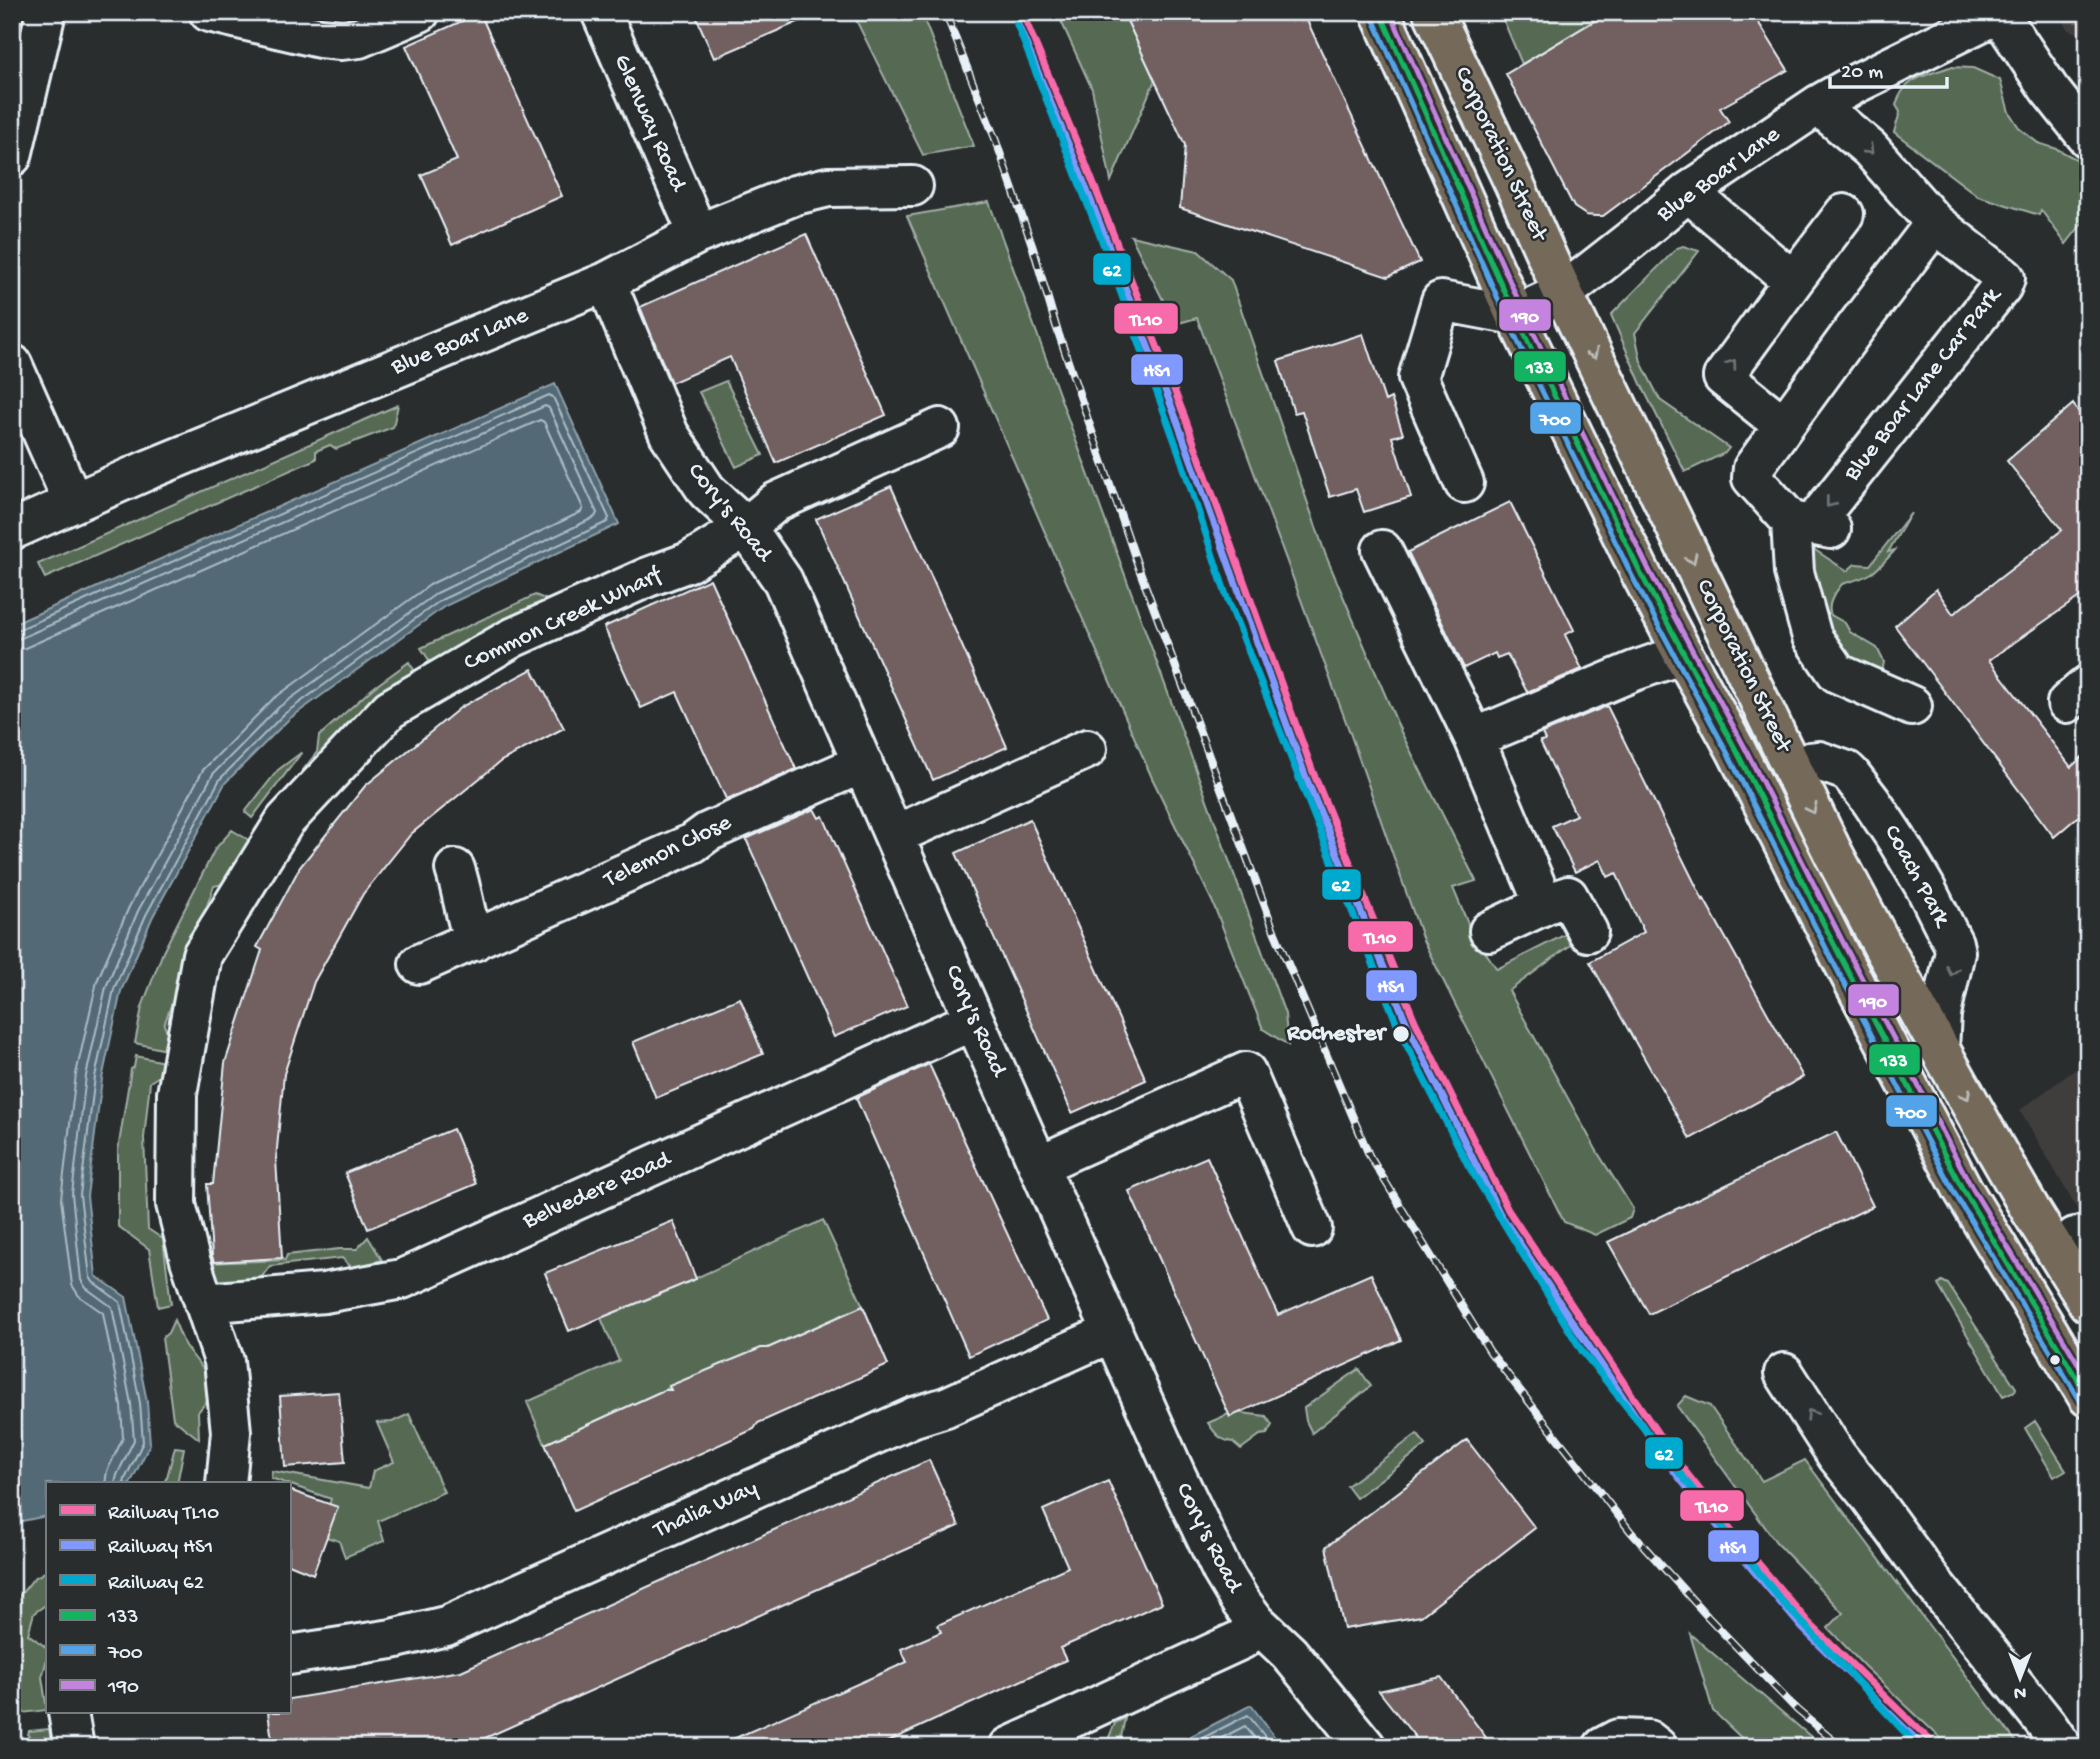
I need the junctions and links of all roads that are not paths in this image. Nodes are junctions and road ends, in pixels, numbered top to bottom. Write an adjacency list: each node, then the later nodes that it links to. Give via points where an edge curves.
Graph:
1 (46, 12): 10 (street)
2 (209, 12): 3 (street, via 341,40 359,38)
3 (420, 12)
4 (601, 12): 15 (street, Glenway Road)
5 (1380, 12): 19 (main road, Corporation Street)
6 (1433, 12): 18 (main road, Corporation Street)
7 (1998, 12): 8 (street, Blue Boar Lane); 9 (street)
8 (1818, 105): 12 (street, Blue Boar Lane); 14 (street, Blue Boar Lane Car Park, one-way to 14, via 1870,149)
9 (2088, 138)
10 (12, 156)
11 (913, 186): 15 (street, Blue Boar Lane, via 852,185 795,194)
12 (1688, 192): 16 (street); 18 (street, Blue Boar Lane)
13 (1844, 214): 16 (street)
14 (1935, 223): 21 (street); 25 (street, Blue Boar Lane Car Park, one-way to 25, via 2004,281 1821,514 1831,529)
15 (698, 234): 17 (street, Blue Boar Lane)
16 (1793, 281): 21 (street, one-way to 16, via 1723,377)
17 (606, 282): 24 (street, Blue Boar Lane); 26 (street, Cory's Road, via 669,434 707,491)
18 (1563, 293): 19 (street, Blue Boar Lane); 34 (main road, Corporation Street, one-way to 34)
19 (1514, 315): 23 (street, via 1441,301 1418,378); 29 (main road, Corporation Street)
20 (12, 365): 24 (street)
21 (1783, 425): 25 (street, via 1752,476)
22 (940, 428): 26 (street, Common Creek Wharf, via 776,502)
23 (1464, 483)
24 (73, 502): 27 (street, Blue Boar Lane)
25 (1791, 521): 30 (street, via 1794,572 1812,636 1838,673)
26 (746, 527): 33 (street, Cory's Road, via 783,581); 46 (street, Common Creek Wharf, via 689,562 512,638 390,709 285,821 202,955 177,1094 176,1204)
27 (12, 530)
28 (1382, 551): 31 (street)
29 (1683, 654): 31 (street); 50 (main road, Corporation Street, via 1963,1189)
30 (1912, 706)
31 (1474, 738): 37 (street)
32 (1087, 749): 35 (street)
33 (863, 763): 35 (street, Cory's Road); 40 (street, Telemon Close)
34 (1793, 770): 43 (main road, Corporation Street, one-way to 43); 43 (street, Coach Park, one-way to 43, via 1819,761 1849,773 1879,811 1925,887 1955,952 1941,1013)
35 (895, 835): 42 (street, Cory's Road)
36 (455, 869): 40 (street)
37 (1544, 905): 38 (street); 39 (street, via 1567,896)
38 (1489, 931)
39 (1588, 932)
40 (474, 941): 41 (street, Telemon Close)
41 (419, 964)
42 (974, 1020): 44 (street, Cory's Road); 46 (street, Belvedere Road, via 402,1279 324,1293)
43 (1939, 1048): 47 (main road, Corporation Street, one-way to 47)
44 (1039, 1165): 45 (street, via 1246,1072); 48 (street, Cory's Road)
45 (1312, 1228)
46 (204, 1303): 51 (street, Common Creek Wharf, via 224,1361 231,1432)
47 (2088, 1303)
48 (1114, 1332): 52 (street, Cory's Road, via 1222,1571); 53 (street, Thalia Way, via 446,1626)
49 (1784, 1373): 60 (street, one-way to 49, via 1837,1455)
50 (2088, 1397)
51 (226, 1482)
52 (1256, 1622): 56 (street, via 1243,1639); 57 (street, Cory's Road, via 1289,1653)
53 (290, 1655)
54 (68, 1714): 55 (street)
55 (74, 1747)
56 (1009, 1747)
57 (1366, 1747)
58 (1603, 1747): 59 (street, via 1618,1739 1648,1740)
59 (1657, 1747)
60 (2062, 1747)

